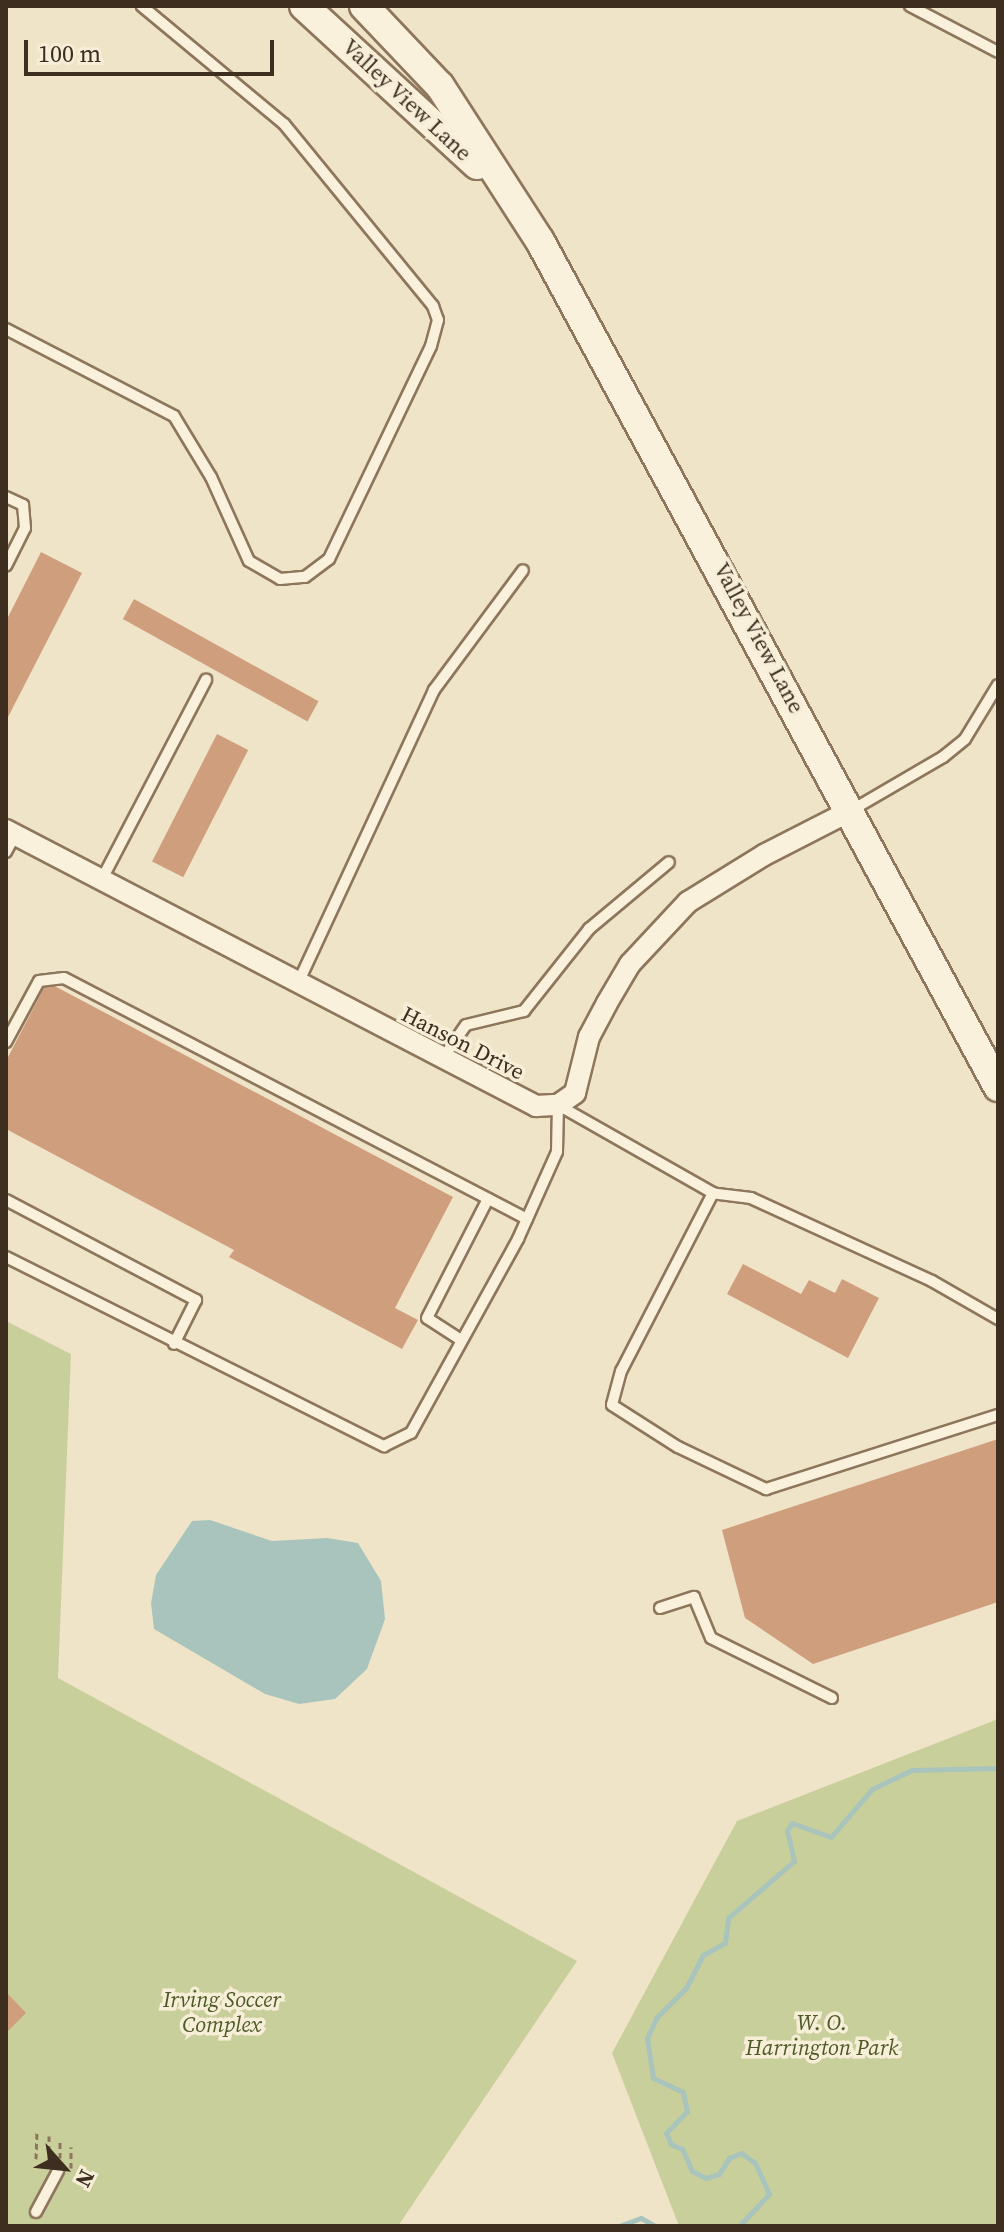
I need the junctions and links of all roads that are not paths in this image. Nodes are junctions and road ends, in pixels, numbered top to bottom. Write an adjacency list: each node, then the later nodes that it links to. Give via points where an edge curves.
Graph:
1 (142, 6): 7 (lane, via 284,124 374,229 433,306 438,320 431,346 329,559 305,577 280,579 249,561 211,477 174,416)
2 (304, 6): 6 (main road, Valley View Lane)
3 (364, 6): 6 (main road, Valley View Lane, via 440,86)
4 (910, 6): 5 (lane)
5 (998, 52)
6 (509, 196): 13 (main road, Valley View Lane, via 564,283)
7 (6, 329)
8 (6, 497): 9 (lane, via 23,505 25,528)
9 (6, 566)
10 (523, 570): 17 (lane, via 434,690)
11 (206, 680): 16 (lane)
12 (998, 685): 13 (lane, via 965,739)
13 (852, 810): 20 (main road, Valley View Lane); 21 (street, via 688,902 630,964 589,1037 575,1093)
14 (9, 839): 16 (street, Hanson Drive)
15 (669, 862): 19 (lane, via 589,929 524,1011 466,1025)
16 (102, 879): 17 (street, Hanson Drive)
17 (298, 983): 19 (street, Hanson Drive)
18 (6, 1042): 23 (lane, via 39,981 64,978)
19 (442, 1060): 21 (street, Hanson Drive, via 536,1106)
20 (998, 1087)
21 (558, 1105): 22 (lane); 25 (lane, via 557,1152)
22 (713, 1193): 27 (lane, via 751,1198 932,1281); 30 (lane, via 621,1371 612,1405 678,1447 766,1489)
23 (488, 1199): 25 (lane); 28 (lane, via 427,1318)
24 (6, 1200): 29 (lane, via 196,1300)
25 (527, 1219): 28 (lane)
26 (6, 1257): 29 (lane)
27 (998, 1319)
28 (461, 1340): 29 (lane, via 411,1433 384,1446)
29 (174, 1344)
30 (998, 1415)
31 (660, 1608): 32 (lane, via 694,1597 711,1638)
32 (832, 1698)
33 (54, 2168): 34 (lane)
34 (36, 2212)

